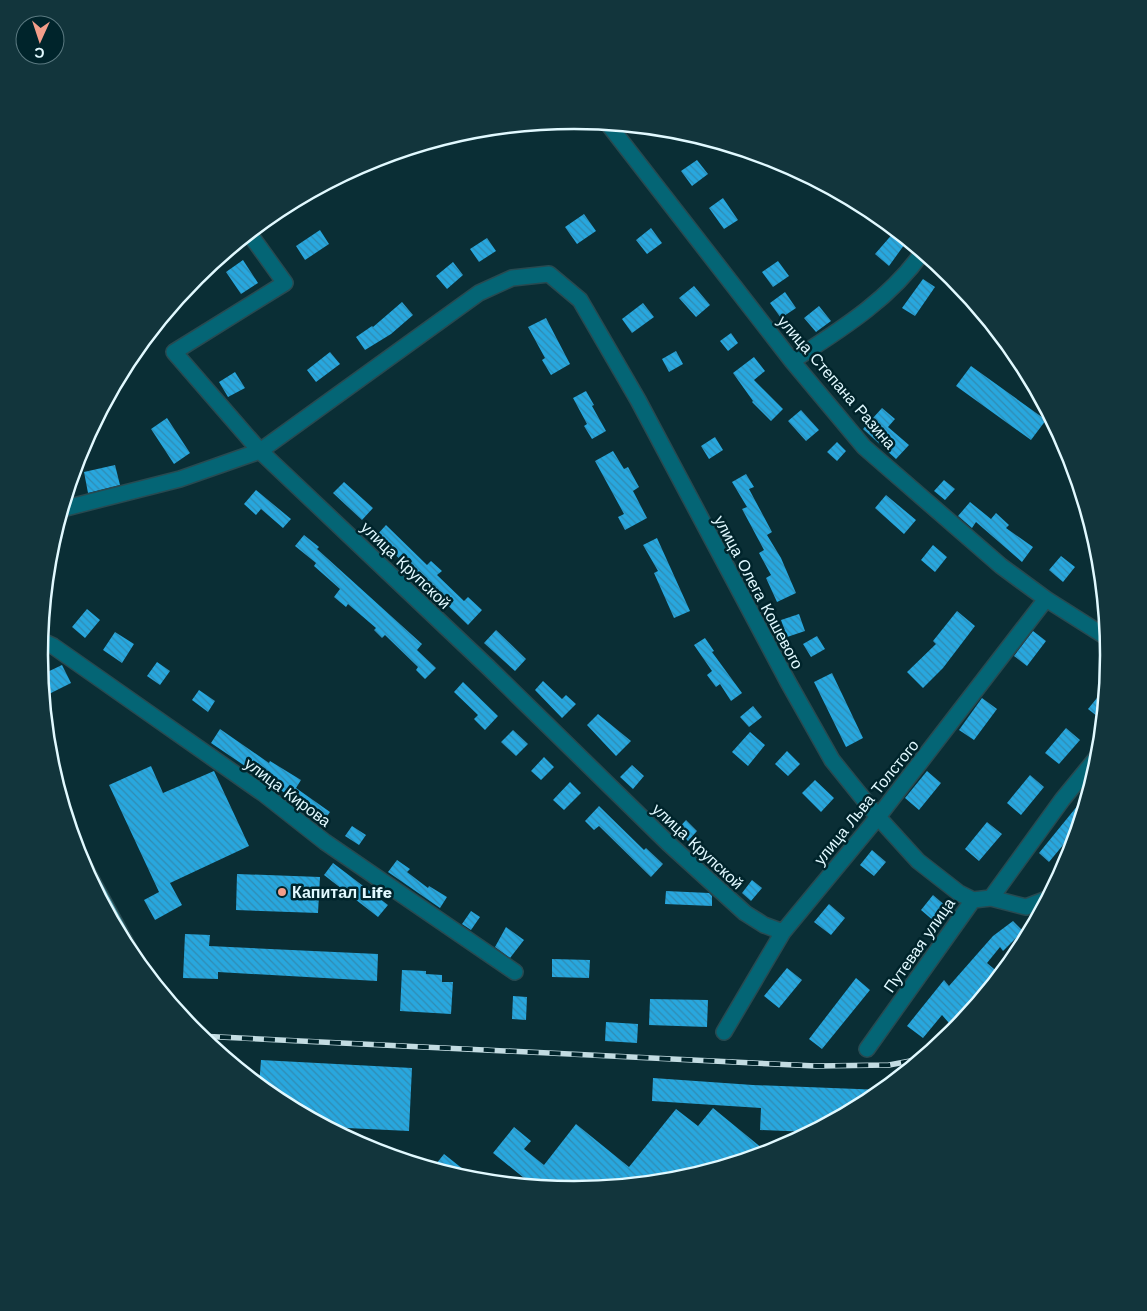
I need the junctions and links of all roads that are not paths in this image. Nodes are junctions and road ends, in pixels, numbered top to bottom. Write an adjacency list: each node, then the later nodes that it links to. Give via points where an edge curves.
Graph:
1 (614, 132): 4 (street, улица Степана Разина)
2 (253, 238): 5 (street, улица Крупской, via 285,283 174,352)
3 (918, 258): 4 (street, via 875,305)
4 (792, 361): 7 (street, улица Степана Разина, via 864,447 962,534)
5 (260, 451): 6 (street, via 180,479); 11 (street, улица Олега Кошевого, via 479,293 512,278 549,274 580,300 638,400 832,760); 15 (street, улица Крупской, via 668,843 745,913)
6 (69, 507)
7 (1046, 599): 8 (street, улица Степана Разина); 11 (street, улица Льва Толстого)
8 (1099, 632)
9 (48, 644): 16 (street, улица Кирова)
10 (1087, 770): 12 (street)
11 (878, 817): 13 (street, улица Олега Кошевого, via 918,861); 15 (street, улица Льва Толстого)
12 (991, 898): 13 (street, Путевая улица); 14 (street, via 1026,907)
13 (973, 900): 18 (street, Путевая улица)
14 (1037, 903)
15 (783, 932): 17 (street, улица Льва Толстого)
16 (515, 972)
17 (724, 1032)
18 (867, 1049)

